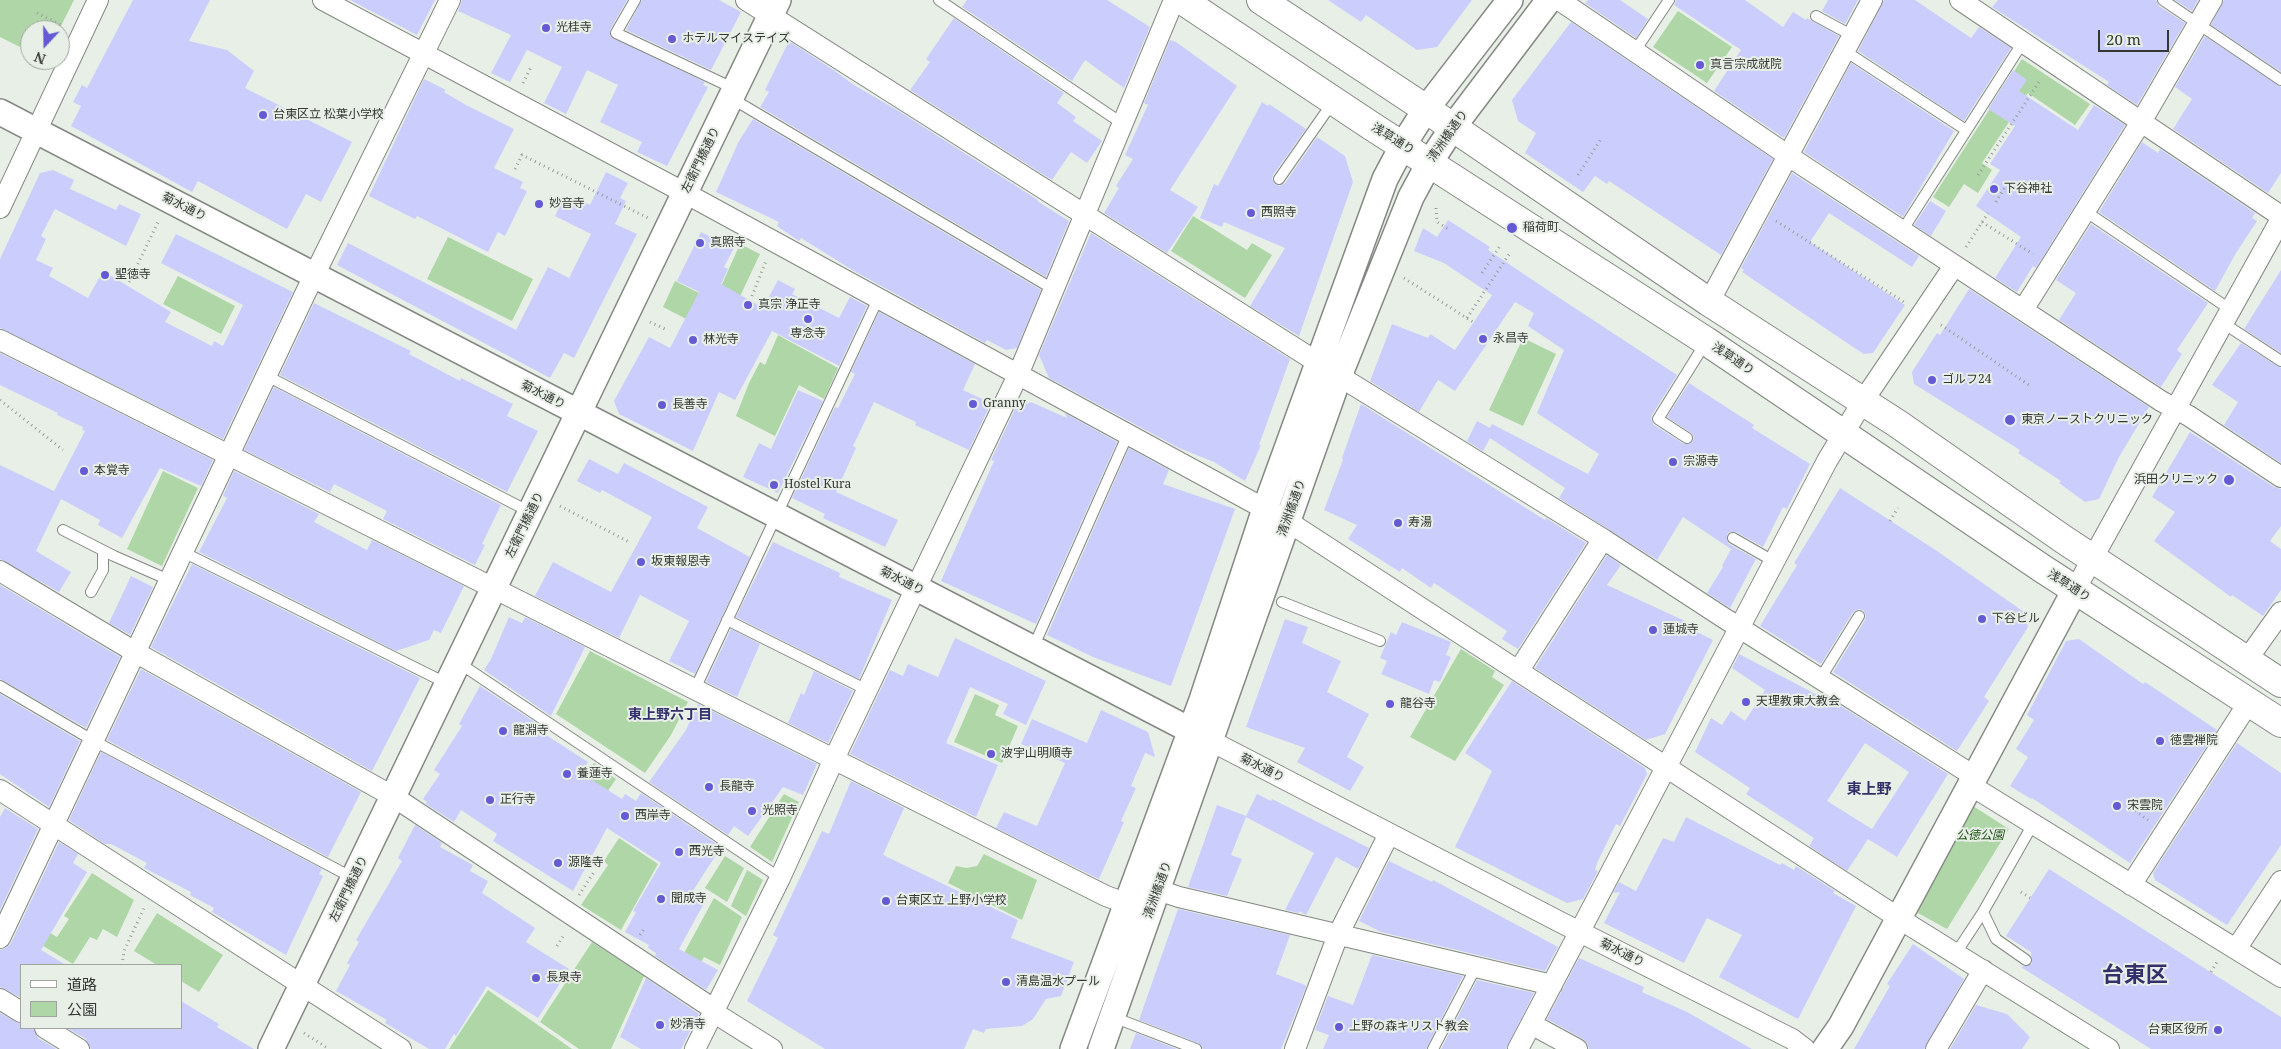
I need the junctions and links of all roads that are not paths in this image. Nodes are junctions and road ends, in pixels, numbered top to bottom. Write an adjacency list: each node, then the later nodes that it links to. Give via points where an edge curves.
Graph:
1 (98, 0): 34 (street)
2 (323, 0): 24 (street)
3 (450, 0): 24 (street)
4 (635, 0): 26 (lane, via 616,33)
5 (746, 0): 18 (street)
6 (939, 0): 31 (lane)
7 (1174, 0): 31 (street)
8 (1182, 0): 27 (main road, 浅草通り)
9 (1262, 0): 28 (main road)
10 (1510, 0): 28 (street, 清洲橋通り)
11 (1549, 0): 32 (street, 清洲橋通り)
12 (1559, 0): 23 (street)
13 (1668, 0): 23 (lane)
14 (1872, 0): 22 (street)
15 (1960, 0): 21 (street)
16 (2163, 0): 20 (lane)
17 (2212, 0): 20 (street)
18 (774, 8): 26 (street, 左衛門橋通り); 42 (street)
19 (1816, 16): 22 (lane)
20 (2198, 24): 25 (lane); 30 (street)
21 (2022, 42): 30 (street); 33 (lane)
22 (1849, 44): 33 (lane); 36 (street)
23 (1634, 51): 36 (street)
24 (425, 54): 39 (street); 46 (street)
25 (2281, 80)
26 (733, 94): 39 (street, 左衛門橋通り); 47 (lane)
27 (1334, 101): 35 (main road, 浅草通り); 38 (lane)
28 (1426, 109): 32 (main road); 35 (street, 清洲橋通り)
29 (0, 112): 34 (street, 菊水通り)
30 (2141, 122): 41 (street); 43 (street)
31 (1122, 124): 42 (street)
32 (1453, 127): 37 (street, 清洲橋通り); 49 (main road)
33 (1966, 130): 44 (lane)
34 (36, 131): 40 (street); 46 (street, 菊水通り)
35 (1403, 145): 37 (main road, 浅草通り); 55 (street, 清洲橋通り, via 1385,179)
36 (1788, 156): 44 (street); 49 (street)
37 (1430, 162): 53 (main road, 浅草通り); 58 (street, 清洲橋通り, via 1411,197)
38 (1279, 179)
39 (685, 193): 48 (street); 61 (street, 左衛門橋通り)
40 (0, 208)
41 (2086, 211): 50 (street); 51 (lane)
42 (1085, 214): 47 (street); 55 (street)
43 (2281, 217): 51 (street)
44 (1902, 231): 45 (street)
45 (1954, 266): 50 (street); 59 (street)
46 (314, 275): 57 (street); 61 (street, 菊水通り)
47 (1053, 289): 56 (street)
48 (878, 299): 56 (street); 69 (lane)
49 (1709, 302): 59 (main road)
50 (2023, 310): 60 (street)
51 (2227, 316): 54 (lane); 60 (street)
52 (0, 340): 65 (street)
53 (1706, 341): 62 (main road, 浅草通り); 64 (lane, via 1658,419)
54 (2281, 361)
55 (1318, 362): 58 (street); 67 (street, 清洲橋通り)
56 (1018, 375): 63 (street); 80 (street)
57 (267, 376): 65 (street); 68 (lane)
58 (1339, 376): 70 (street, 清洲橋通り); 73 (street)
59 (1864, 401): 62 (street); 76 (main road)
60 (2176, 409): 66 (street); 76 (street)
61 (579, 413): 68 (street, 左衛門橋通り); 69 (street, 菊水通り)
62 (1844, 433): 77 (street); 82 (main road, 浅草通り)
63 (1128, 434): 67 (street); 90 (lane)
64 (1687, 438)
65 (229, 456): 75 (street); 81 (street)
66 (2281, 477)
67 (1265, 509): 70 (street); 102 (street, 清洲橋通り)
68 (531, 512): 81 (street, 左衛門橋通り)
69 (776, 516): 80 (street, 菊水通り); 87 (lane)
70 (1287, 521): 93 (street); 102 (street, 清洲橋通り)
71 (63, 530): 74 (lane)
72 (1733, 538): 77 (lane)
73 (1603, 539): 88 (street); 93 (street)
74 (103, 550): 79 (lane); 83 (lane, via 103,570)
75 (183, 552): 79 (street); 94 (lane)
76 (2093, 558): 82 (street); 92 (main road)
77 (1774, 562): 88 (street)
78 (0, 571): 91 (street)
79 (169, 580): 91 (street)
80 (915, 588): 90 (street, 菊水通り); 99 (street)
81 (494, 589): 94 (street, 左衛門橋通り); 98 (street)
82 (2075, 590): 100 (main road, 浅草通り); 106 (street)
83 (91, 592)
84 (1282, 602): 89 (lane)
85 (2281, 612): 92 (street)
86 (1859, 616): 95 (lane)
87 (727, 620): 98 (lane); 99 (lane)
88 (1740, 628): 95 (street); 105 (street)
89 (1380, 641)
90 (1033, 649): 102 (street, 菊水通り)
91 (135, 652): 103 (street); 108 (street)
92 (2246, 661): 96 (main road)
93 (1519, 670): 105 (street, via 1535,688)
94 (453, 673): 108 (street, 左衛門橋通り); 113 (lane)
95 (1820, 679): 106 (street)
96 (2281, 683)
97 (0, 686): 103 (lane)
98 (695, 689): 104 (street)
99 (867, 690): 104 (street)
100 (2249, 702): 101 (main road, 浅草通り); 115 (street)
101 (2281, 723)
102 (1201, 736): 111 (street, 菊水通り); 116 (street, 清洲橋通り); 117 (street, 清洲橋通り)
103 (94, 741): 109 (street); 112 (lane)
104 (834, 759): 113 (street); 117 (street, via 1106,896)
105 (1667, 766): 119 (street); 120 (street)
106 (1972, 781): 110 (street); 119 (street)
107 (0, 790): 109 (street)
108 (394, 797): 112 (street, 左衛門橋通り); 133 (street)
109 (54, 824): 122 (street); 130 (street)
110 (2033, 824): 115 (street); 118 (lane)
111 (1389, 834): 120 (street, 菊水通り); 121 (street)
112 (354, 878): 130 (street, 左衛門橋通り)
113 (780, 878): 133 (street)
114 (2281, 881): 123 (street)
115 (2131, 884): 123 (street)
116 (1158, 890): 121 (street); 134 (street, 清洲橋通り)
117 (1128, 904): 142 (street, 清洲橋通り)
118 (1983, 912): 124 (lane); 125 (lane, via 1996,940)
119 (1898, 917): 124 (street); 150 (street, via 1841,1026)
120 (1580, 932): 129 (street); 149 (street, 菊水通り, via 1792,1039)
121 (1338, 934): 126 (street); 145 (street)
122 (0, 938)
123 (2236, 949): 128 (street)
124 (1956, 953): 127 (street)
125 (2026, 960)
126 (1476, 967): 129 (street); 146 (lane)
127 (1983, 970): 151 (street); 152 (street)
128 (2281, 977)
129 (1552, 984): 135 (street)
130 (302, 986): 138 (street, 左衛門橋通り); 139 (street)
131 (0, 999): 132 (street)
132 (20, 1011)
133 (714, 1011): 140 (street); 141 (street)
134 (1113, 1017): 143 (street, 清洲橋通り); 144 (lane)
135 (1531, 1024): 147 (street); 148 (street)
136 (47, 1029): 137 (street)
137 (79, 1049)
138 (271, 1049)
139 (401, 1049)
140 (695, 1049)
141 (772, 1049)
142 (1073, 1049)
143 (1100, 1049)
144 (1196, 1049)
145 (1295, 1049)
146 (1433, 1049)
147 (1518, 1049)
148 (1577, 1049)
149 (1805, 1049)
150 (1825, 1049)
151 (1936, 1049)
152 (2109, 1049)

